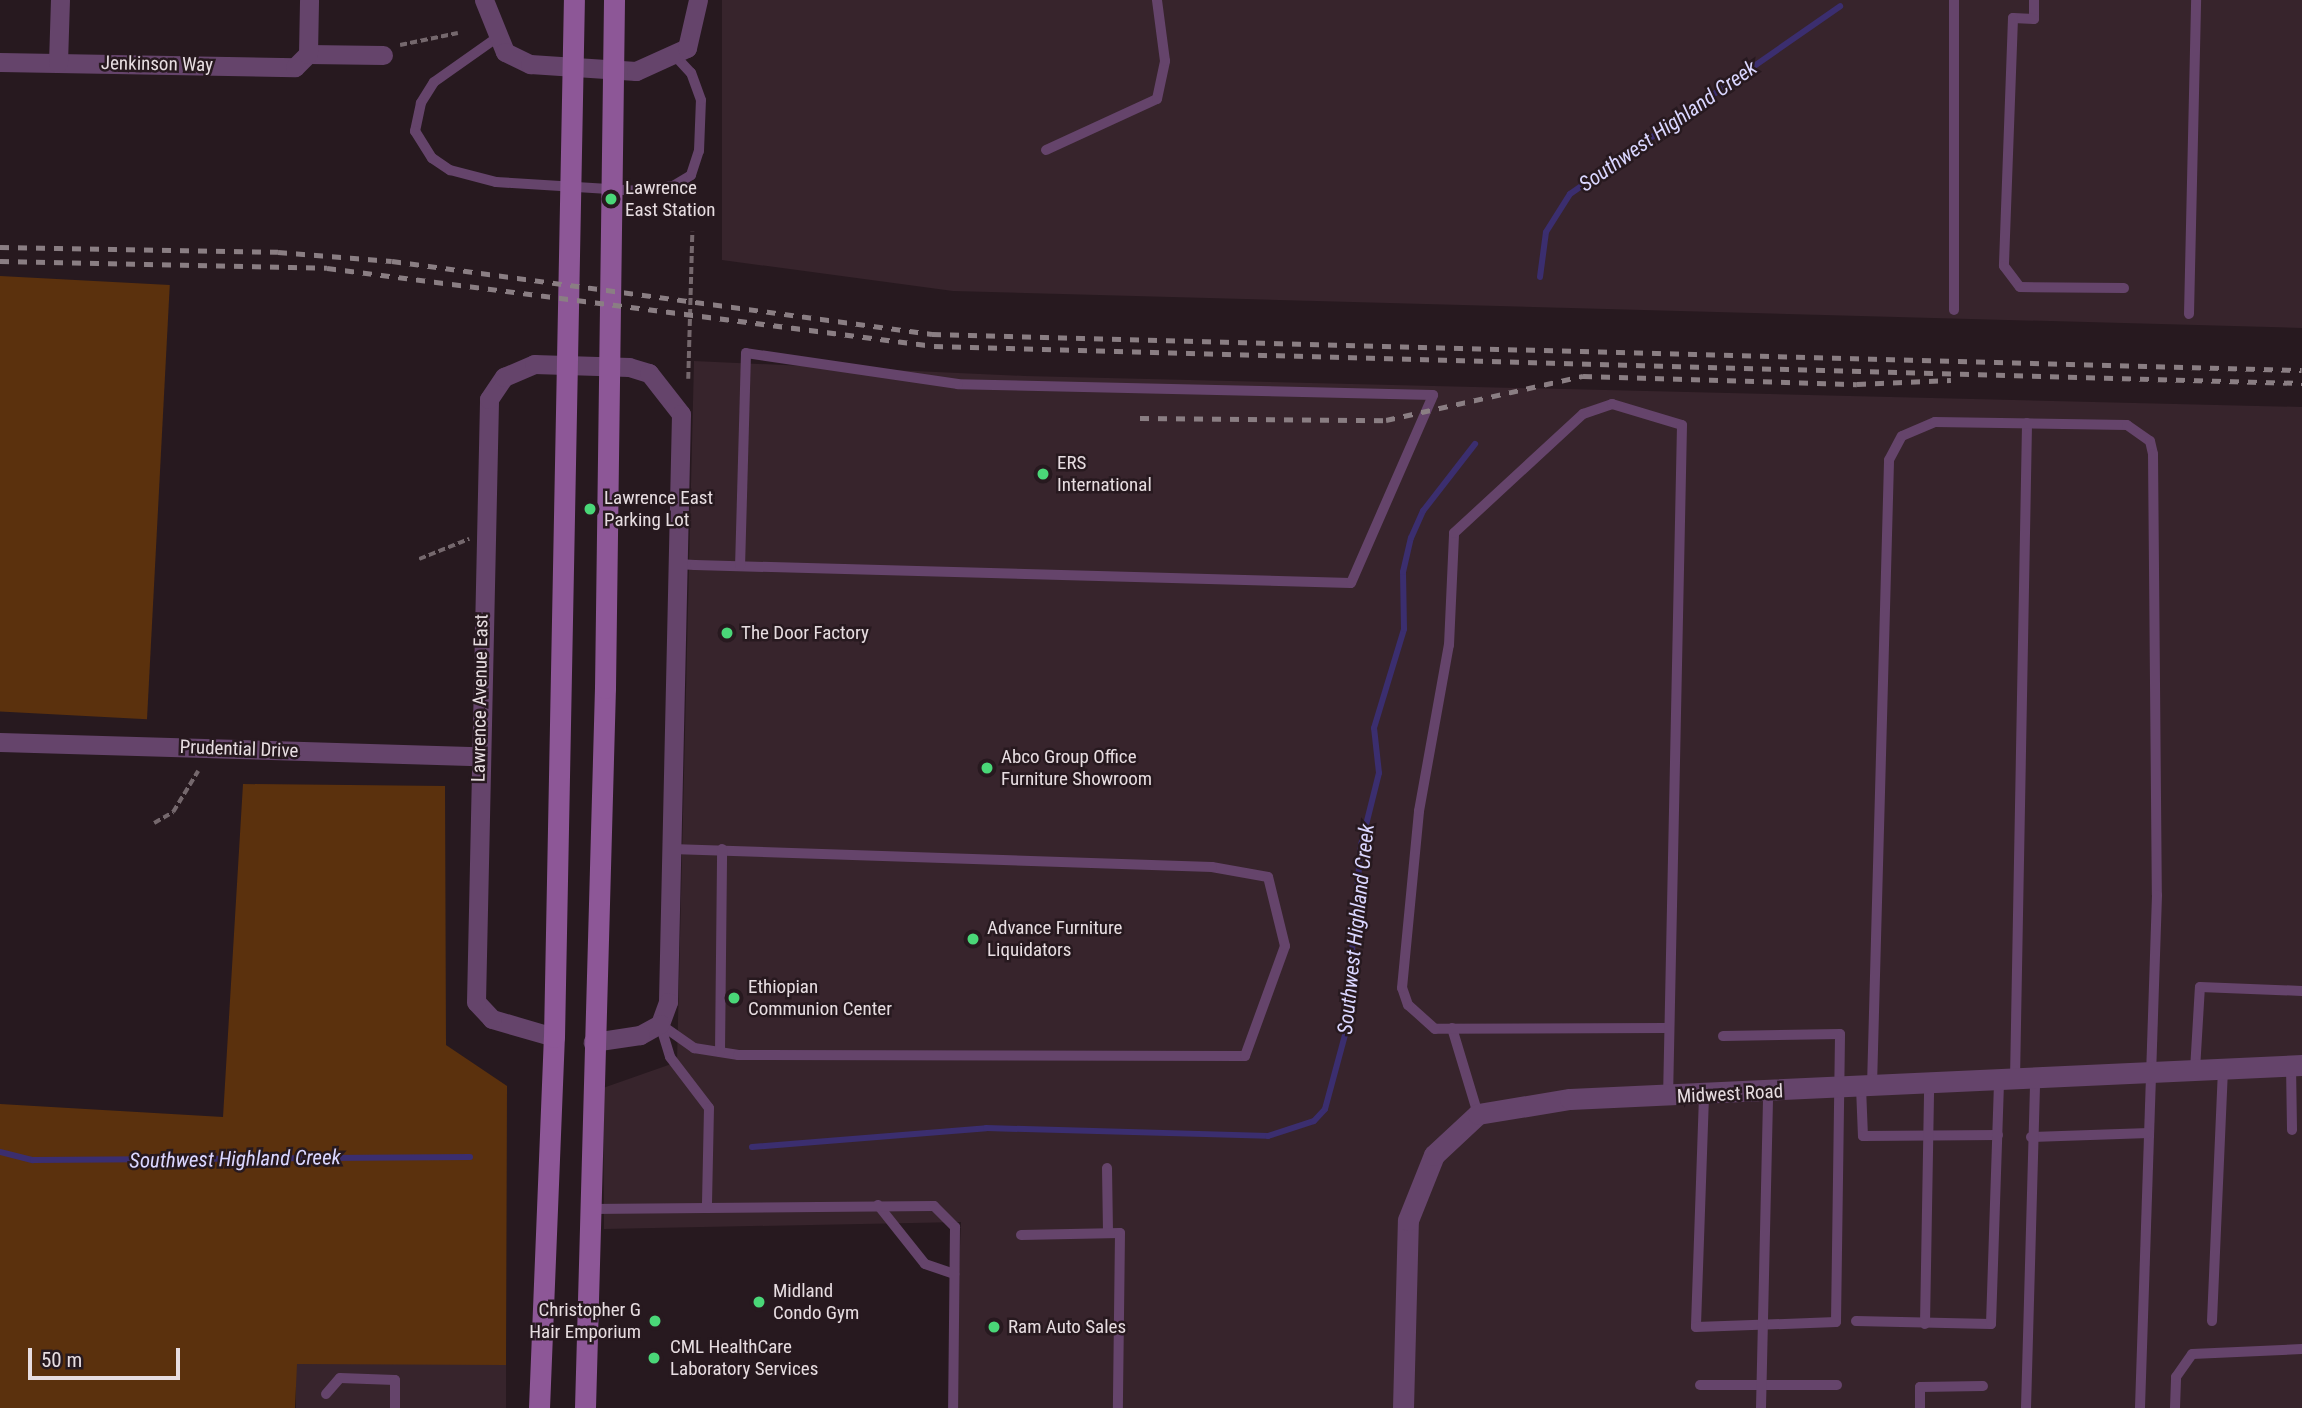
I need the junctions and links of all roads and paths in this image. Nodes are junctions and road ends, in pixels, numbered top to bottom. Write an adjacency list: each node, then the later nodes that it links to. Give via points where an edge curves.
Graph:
1 (60, 0): 16 (street)
2 (309, 0): 12 (street)
3 (484, 0): 11 (street)
4 (574, 0): 41 (main road)
5 (614, 0): 42 (main road, via 605,688)
6 (698, 0): 14 (street, via 692,40)
7 (1157, 0): 17 (lane, via 1165,61 1157,99)
8 (1954, 0): 22 (lane)
9 (2034, 0): 21 (lane, via 2034,19 2013,18 2004,266 2020,288)
10 (2196, 0): 23 (lane)
11 (495, 39): 14 (street, via 530,64 636,71); 14 (lane, via 434,82 421,103 415,131 432,158 450,170 496,182 641,191 673,186 691,175 699,151 701,100 691,73)
12 (308, 54): 13 (street, Jenkinson Way); 16 (street, Jenkinson Way, via 295,67)
13 (383, 55)
14 (676, 57)
15 (0, 62): 16 (street, Jenkinson Way)
16 (58, 63)
17 (1046, 150)
18 (687, 213): 19 (path)
19 (695, 214)
20 (692, 232): 24 (path)
21 (2124, 288)
22 (1954, 310)
23 (2189, 314)
24 (688, 379)
25 (2027, 423): 47 (lane, via 2127,425 2150,441 2153,454 2157,895); 48 (lane); 50 (lane, via 1924,424 1902,436 1889,460)
26 (484, 537): 27 (path); 28 (street, Lawrence Avenue East, via 489,399 504,377 534,364 629,367 649,373 681,414); 31 (street, Lawrence Avenue East)
27 (419, 559)
28 (678, 564): 29 (lane); 34 (street, Lawrence Avenue East)
29 (740, 566): 29 (lane, via 1351,583 1433,395 958,384 746,353)
30 (0, 742): 31 (street, Prudential Drive)
31 (478, 756): 41 (street, Lawrence Avenue East, via 476,1002 492,1019)
32 (198, 771): 33 (path, via 173,812)
33 (154, 823)
34 (671, 849): 35 (lane); 37 (street, Lawrence Avenue East, via 668,1002)
35 (722, 849): 43 (lane); 43 (lane, via 1212,867 1268,877 1285,946 1245,1056)
36 (2302, 990): 46 (lane, via 2200,987)
37 (660, 1024): 42 (street, via 640,1035); 43 (lane, via 694,1048); 62 (lane, via 670,1056 709,1108)
38 (1452, 1028): 39 (lane); 39 (lane, via 1422,1022 1402,988 1419,811 1449,646 1454,533 1583,414 1612,404 1682,425); 54 (lane)
39 (1667, 1028): 53 (lane)
40 (1723, 1036): 50 (lane, via 1840,1034)
41 (554, 1037): 78 (main road)
42 (593, 1042): 63 (main road)
43 (720, 1052)
44 (2297, 1065): 45 (street, Midwest Road); 55 (lane)
45 (2223, 1070): 46 (street, Midwest Road); 68 (lane)
46 (2195, 1071): 47 (street, Midwest Road)
47 (2150, 1072): 48 (street, Midwest Road); 56 (lane)
48 (2016, 1080): 49 (street, Midwest Road); 57 (lane); 59 (lane)
49 (1929, 1084): 50 (street, Midwest Road); 58 (lane)
50 (1859, 1087): 51 (street, Midwest Road); 58 (lane, via 1863,1136); 70 (lane, via 1836,1322)
51 (1768, 1092): 52 (street, Midwest Road); 70 (lane)
52 (1704, 1096): 53 (street, Midwest Road); 70 (lane, via 1696,1326)
53 (1668, 1098): 54 (street, Midwest Road, via 1525,1102)
54 (1478, 1114): 82 (street, Midwest Road, via 1434,1156 1408,1220)
55 (2292, 1130)
56 (2148, 1133): 59 (lane); 86 (lane)
57 (1998, 1135): 58 (lane); 69 (lane, via 1991,1324)
58 (1928, 1136): 69 (lane)
59 (2031, 1137): 85 (lane)
60 (1107, 1168): 64 (lane)
61 (878, 1205): 62 (lane); 66 (lane, via 925,1264); 66 (lane, via 934,1206 955,1227)
62 (708, 1206): 63 (lane)
63 (590, 1209): 79 (main road)
64 (1108, 1233): 65 (lane); 81 (lane, via 1120,1233)
65 (1021, 1235)
66 (954, 1274): 80 (lane)
67 (1856, 1321): 69 (lane)
68 (2212, 1321)
69 (1925, 1324)
70 (1762, 1325): 72 (lane)
71 (2302, 1349): 87 (lane, via 2192,1354 2176,1377)
72 (1762, 1384): 73 (lane); 74 (lane); 83 (lane)
73 (1700, 1385)
74 (1837, 1385)
75 (1983, 1386): 84 (lane, via 1920,1387)
76 (326, 1394): 77 (lane, via 340,1378 396,1380)
77 (395, 1408)
78 (539, 1408)
79 (585, 1408)
80 (953, 1408)
81 (1118, 1408)
82 (1403, 1408)
83 (1761, 1408)
84 (1920, 1408)
85 (2026, 1408)
86 (2140, 1408)
87 (2175, 1408)

